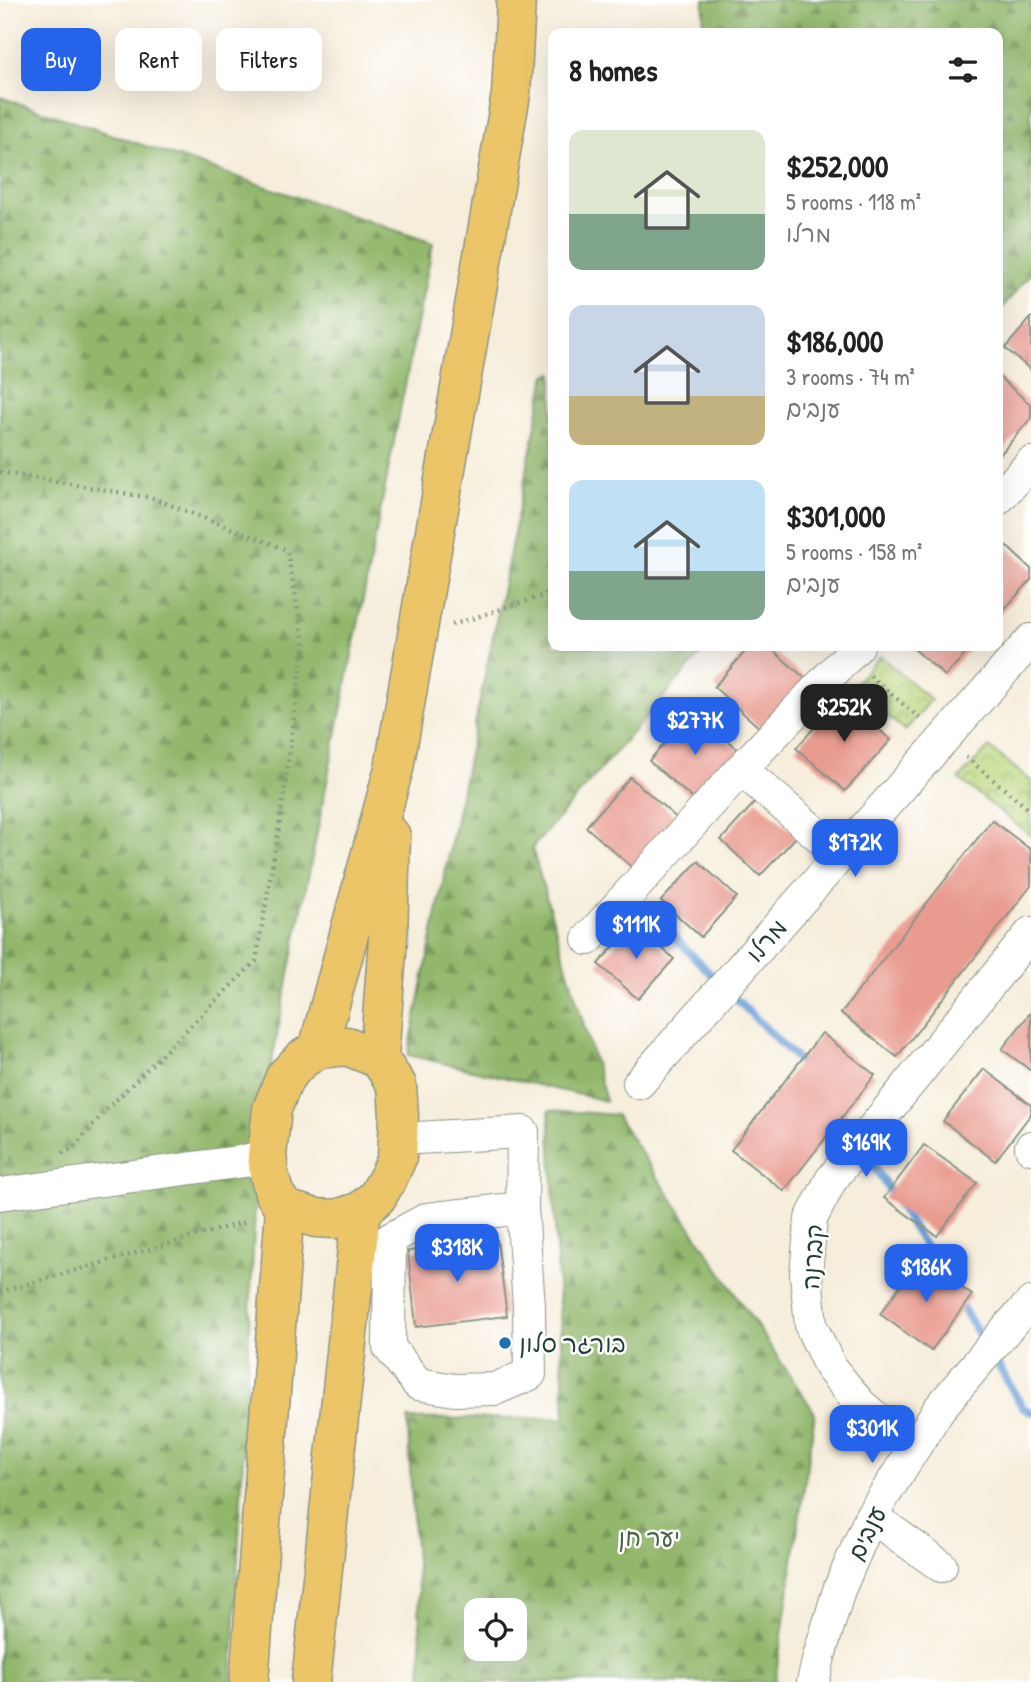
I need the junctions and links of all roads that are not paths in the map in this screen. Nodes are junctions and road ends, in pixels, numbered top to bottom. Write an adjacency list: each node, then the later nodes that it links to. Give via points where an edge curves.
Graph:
1 (516, 0): 6 (main road, via 511,94)
2 (1031, 463): 3 (street)
3 (1003, 494)
4 (1031, 640): 8 (street, מרלו)
5 (853, 651): 7 (street)
6 (394, 768): 11 (main road); 12 (main road)
7 (741, 769): 8 (street); 10 (street)
8 (841, 855): 13 (street, מרלו)
9 (1031, 933): 21 (street, קברנה, via 831,1180 811,1219 806,1274 811,1326 830,1367 861,1405)
10 (588, 939)
11 (318, 1048): 12 (main road, via 347,1046); 15 (main road, via 285,1077 272,1109)
12 (379, 1059): 14 (main road, via 397,1085)
13 (639, 1083)
14 (399, 1139): 17 (street, via 523,1132); 19 (main road, via 389,1176)
15 (267, 1155): 16 (street); 18 (main road, via 274,1193)
16 (0, 1194)
17 (522, 1208): 17 (street, via 427,1219 390,1239 390,1347 418,1384 455,1390 495,1389 530,1374)
18 (285, 1209): 19 (main road, via 326,1219); 24 (main road)
19 (361, 1212): 25 (main road)
20 (1031, 1303): 21 (street, ענבים, via 939,1409)
21 (913, 1450): 22 (street, ענבים)
22 (871, 1516): 23 (street); 26 (street, ענבים, via 839,1590)
23 (941, 1566)
24 (249, 1682)
25 (311, 1682)
26 (813, 1682)

